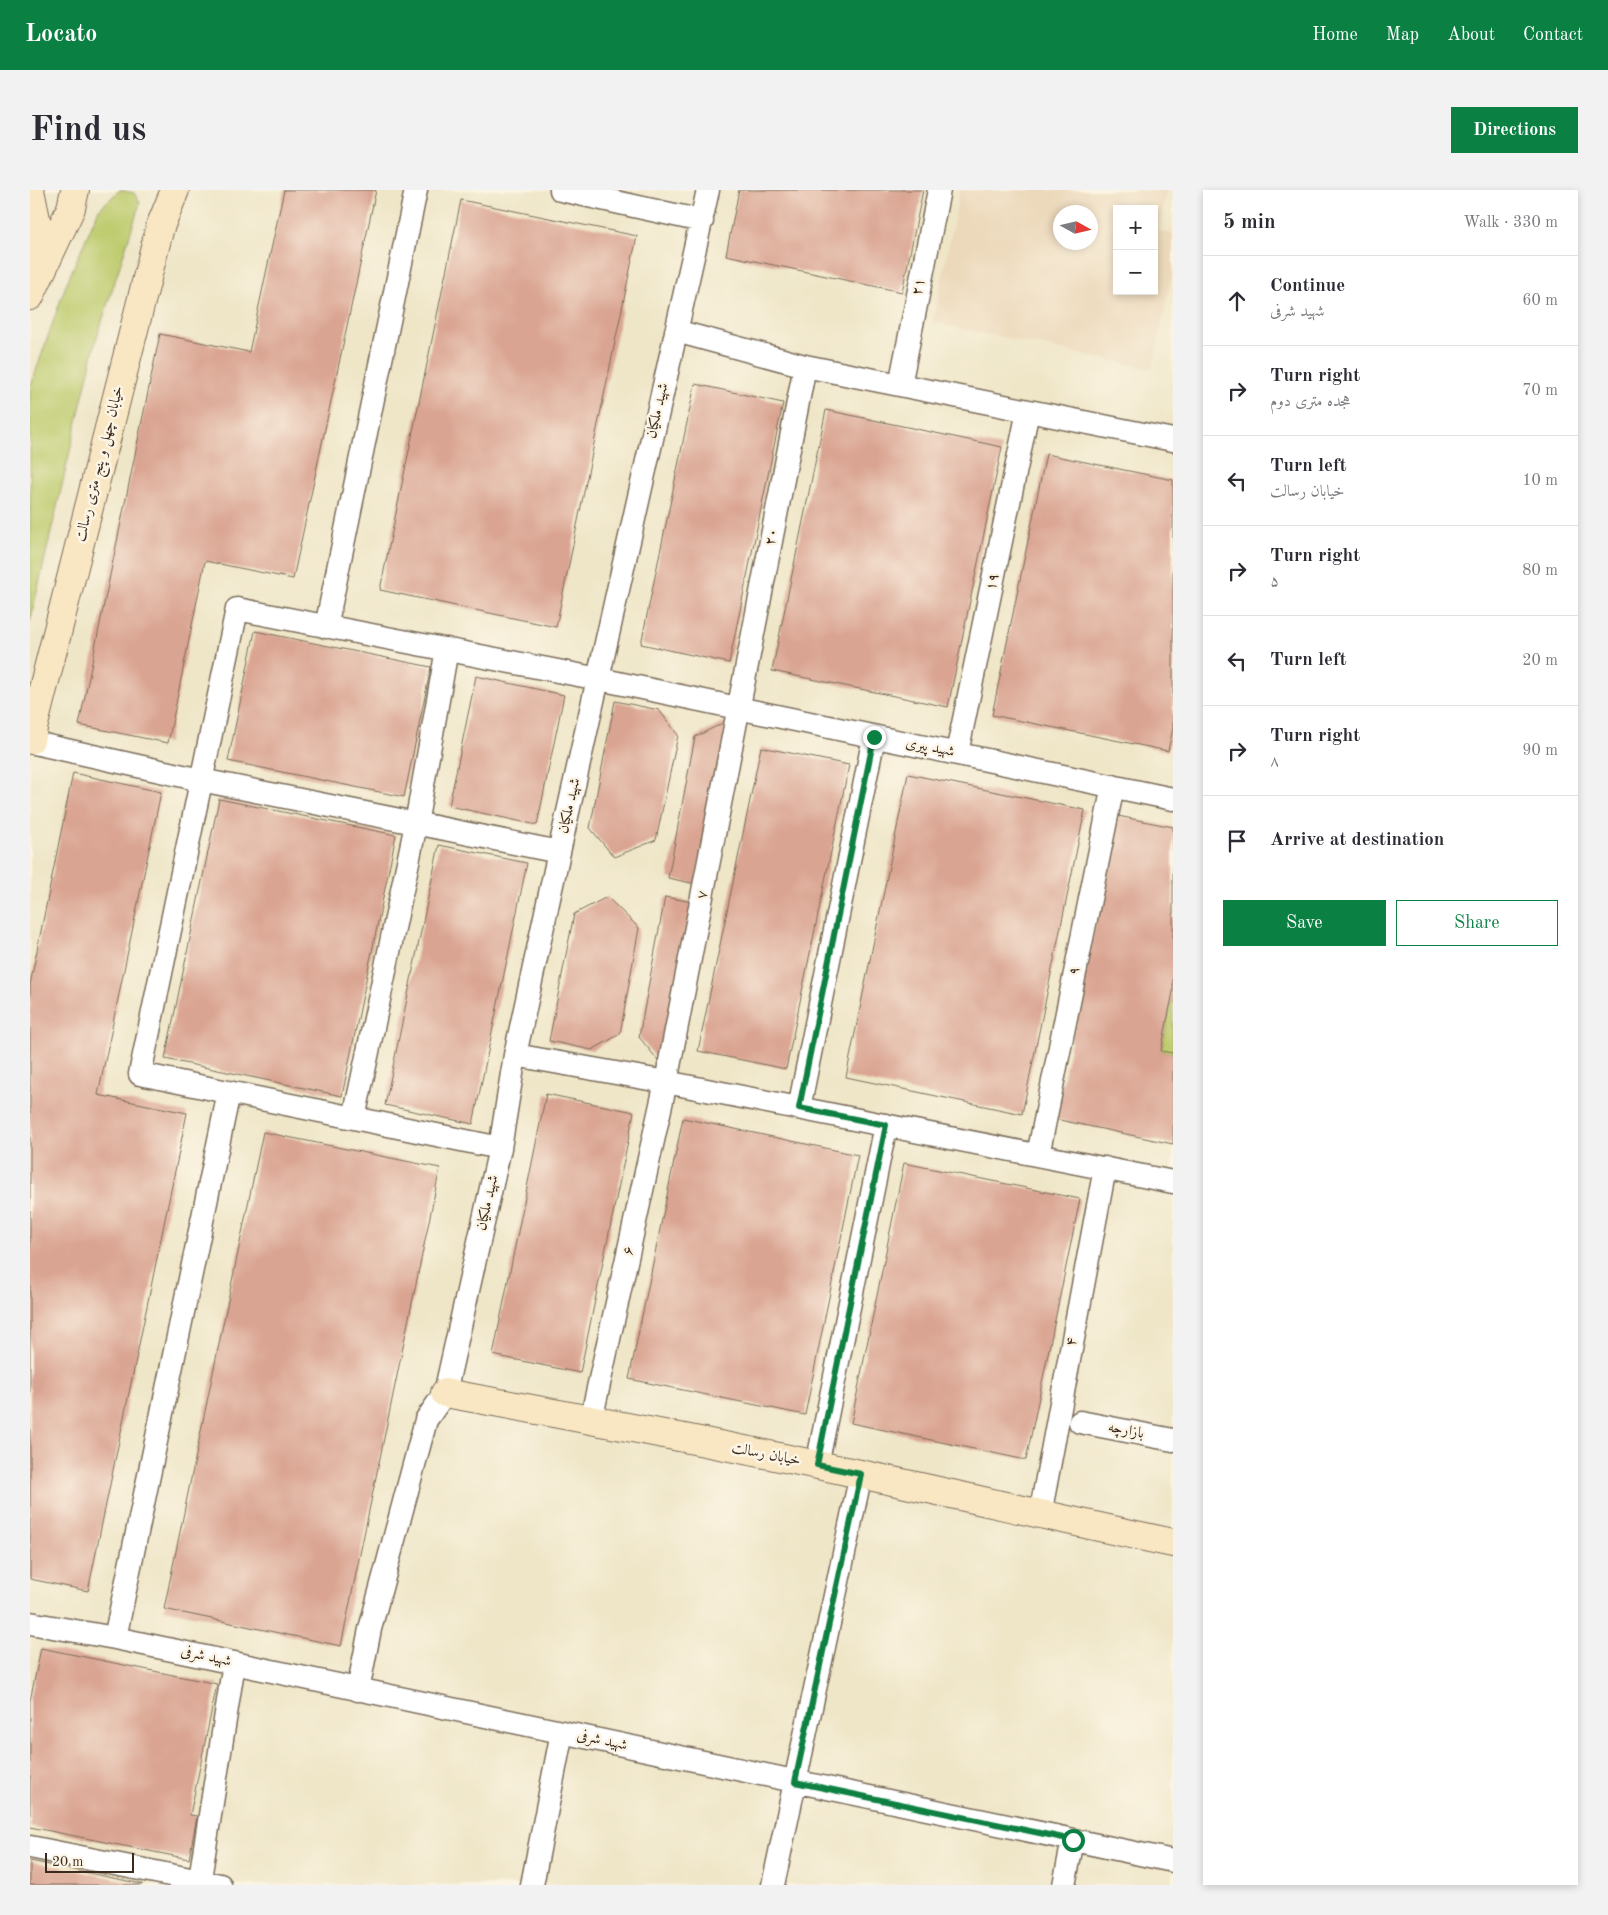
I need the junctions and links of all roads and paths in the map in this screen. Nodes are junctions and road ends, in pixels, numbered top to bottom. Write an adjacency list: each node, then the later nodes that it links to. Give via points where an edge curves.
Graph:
1 (30, 190): 11 (main road, via 38,224)
2 (152, 190): 10 (main road)
3 (174, 190): 10 (main road, خیابان چهل و پنج متری رسالت)
4 (416, 190): 18 (street)
5 (708, 190): 9 (street, شهید ملکیان)
6 (940, 190): 15 (street, ۲۱)
7 (571, 191): 9 (street)
8 (77, 196): 12 (main road)
9 (702, 221): 13 (street, شهید ملکیان)
10 (160, 227): 23 (main road, خیابان چهل و پنج متری رسالت)
11 (30, 267)
12 (30, 296)
13 (676, 331): 14 (street); 20 (street, شهید ملکیان)
14 (805, 366): 15 (street); 21 (street, ۲۰)
15 (900, 385): 16 (street)
16 (1028, 411): 17 (street); 24 (street, ۱۹)
17 (1173, 440)
18 (326, 627): 19 (street, شهید پیری); 25 (street, شهید پیری, via 237,609)
19 (447, 649): 20 (street, شهید پیری); 28 (street)
20 (599, 679): 21 (street, شهید پیری); 29 (street, شهید ملکیان)
21 (740, 708): 22 (street, شهید پیری); 31 (street, ۷)
22 (874, 737): 24 (street, شهید پیری); 33 (street)
23 (30, 741): 25 (street)
24 (957, 753): 26 (street, شهید پیری)
25 (201, 780): 28 (street); 32 (street, via 140,1074)
26 (1113, 786): 27 (street, شهید پیری); 37 (street, ۹)
27 (1173, 799)
28 (416, 824): 29 (street); 34 (street)
29 (559, 852): 30 (street, شهید ملکیان)
30 (515, 1056): 31 (street); 36 (street, شهید ملکیان)
31 (666, 1082): 33 (street); 41 (street, ۶)
32 (229, 1092): 34 (street); 49 (street)
33 (799, 1108): 35 (street)
34 (354, 1118): 36 (street)
35 (886, 1125): 37 (street); 44 (street)
36 (500, 1148): 40 (street, شهید ملکیان)
37 (1038, 1155): 38 (street)
38 (1105, 1168): 39 (street); 46 (street, ۴)
39 (1173, 1182)
40 (445, 1394): 41 (main road, خیابان رسالت); 51 (street, via 426,1420 373,1619)
41 (591, 1420): 44 (main road, خیابان رسالت)
42 (1080, 1422): 43 (street, بازارچه)
43 (1173, 1440)
44 (817, 1465): 45 (main road, خیابان رسالت)
45 (861, 1474): 46 (main road, خیابان رسالت); 53 (street)
46 (1040, 1515): 47 (main road, خیابان رسالت)
47 (1173, 1543)
48 (30, 1623): 49 (street, شهید شرفی)
49 (115, 1638): 50 (street, شهید شرفی)
50 (234, 1663): 51 (street, شهید شرفی); 57 (street)
51 (358, 1690): 52 (street, شهید شرفی)
52 (562, 1732): 53 (street, شهید شرفی); 58 (street)
53 (795, 1782): 54 (street, شهید شرفی); 59 (street)
54 (1073, 1840): 56 (street, شهید شرفی); 60 (street)
55 (30, 1847): 57 (street)
56 (1173, 1861)
57 (206, 1884)
58 (532, 1885)
59 (773, 1885)
60 (1064, 1885)

